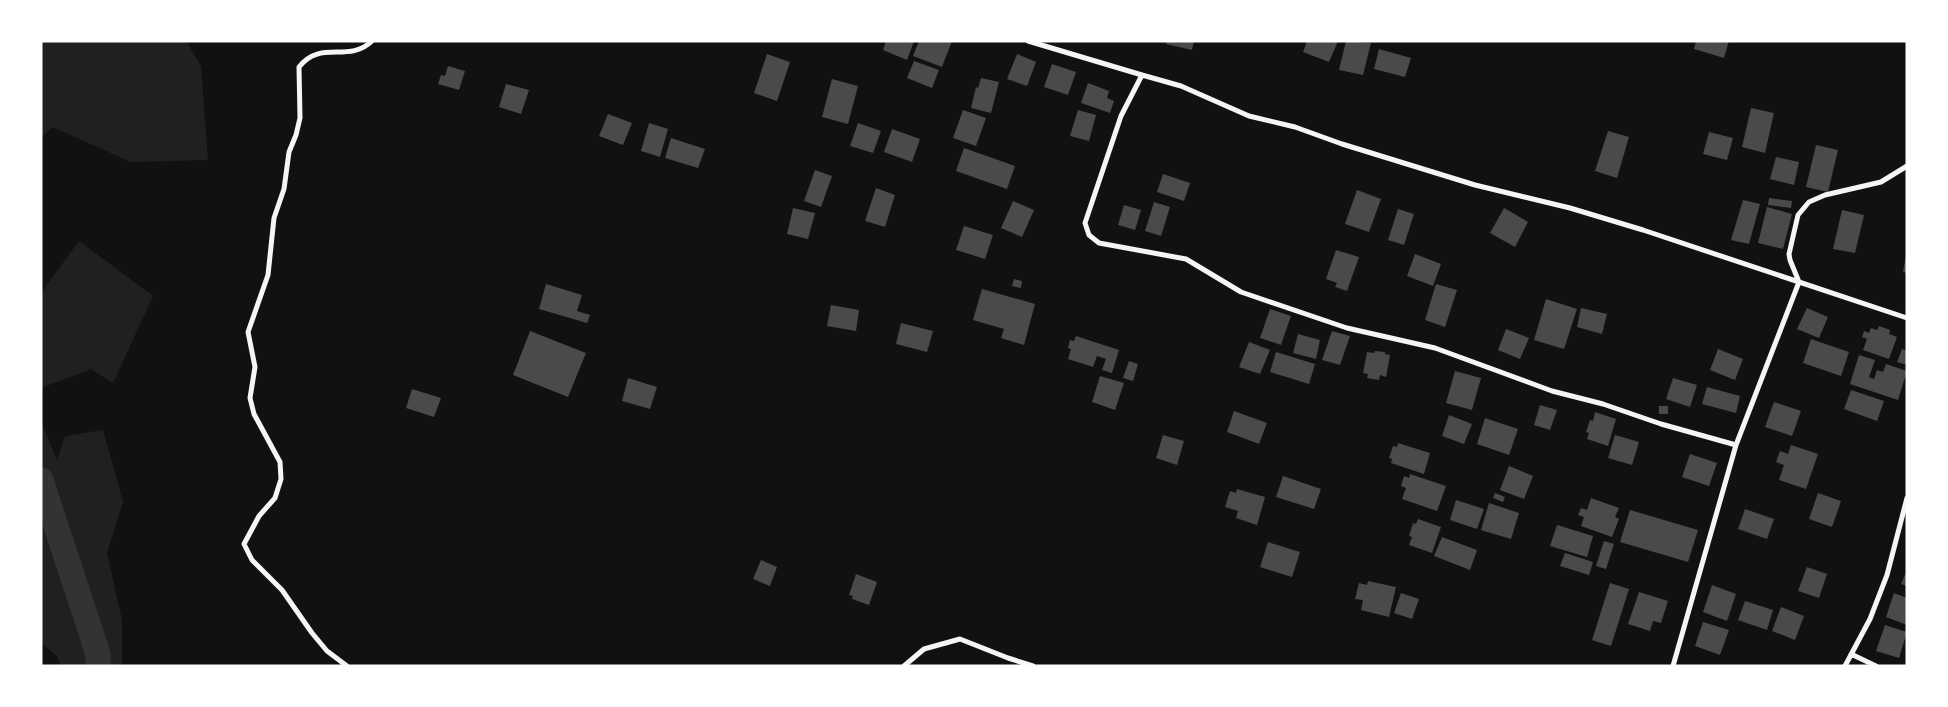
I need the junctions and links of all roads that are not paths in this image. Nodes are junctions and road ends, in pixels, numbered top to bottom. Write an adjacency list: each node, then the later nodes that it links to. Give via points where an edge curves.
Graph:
1 (372, 41): 10 (street, via 358,50 316,54 299,67 300,118 289,152 284,190 274,218 268,275 248,332 255,366 250,398 254,414 280,462 281,479 275,498 259,516 244,544 252,560 282,590 312,633)
2 (1028, 41): 3 (street)
3 (1142, 75): 5 (street, via 1181,86 1249,116 1295,127 1475,185 1644,230); 7 (street, via 1121,116 1085,223 1089,235 1099,243 1186,259 1241,292 1348,328 1435,348 1552,391)
4 (1907, 166): 5 (street, via 1881,182 1809,202 1798,214 1789,254)
5 (1799, 282): 6 (street); 7 (street)
6 (1907, 318)
7 (1736, 445): 13 (street)
8 (1906, 502): 9 (street, via 1887,575 1870,619)
9 (1851, 654): 14 (street); 15 (street)
10 (347, 666)
11 (904, 666): 12 (street, via 924,649 960,639)
12 (1033, 666)
13 (1673, 666)
14 (1845, 666)
15 (1876, 666)

